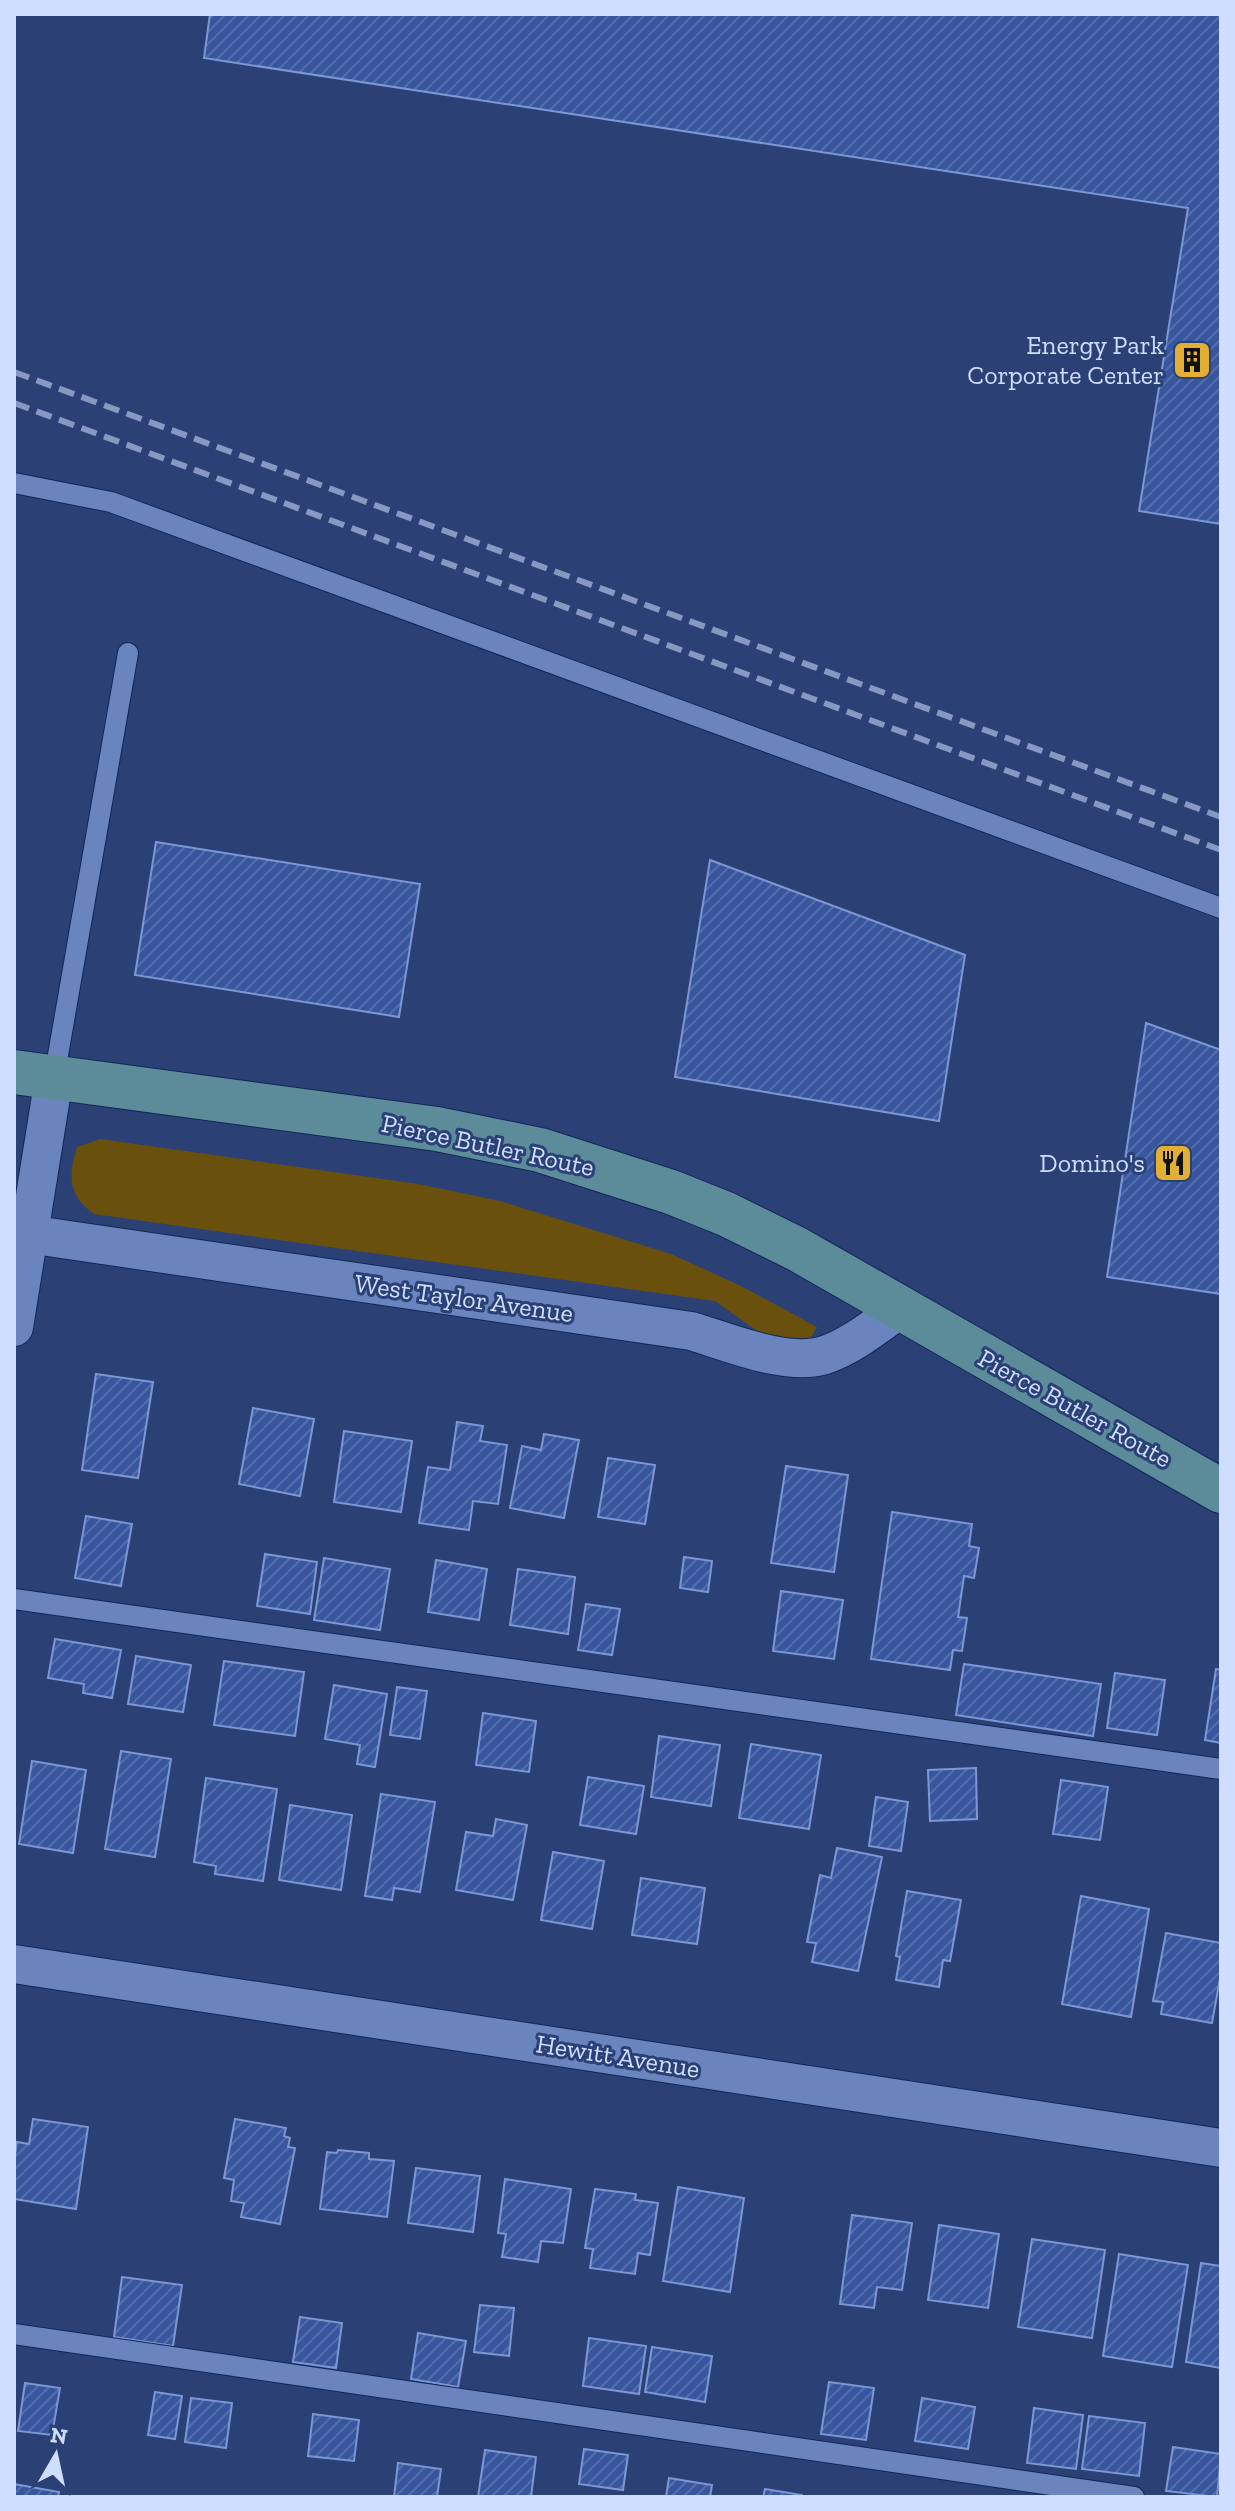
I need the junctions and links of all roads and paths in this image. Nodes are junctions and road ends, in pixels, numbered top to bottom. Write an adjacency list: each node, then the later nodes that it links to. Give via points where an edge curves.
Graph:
1 (14, 483): 3 (lane, via 111,502)
2 (128, 653): 4 (lane)
3 (1221, 908)
4 (34, 1075): 5 (street); 6 (main road, Pierce Butler Route, via 437,1129 540,1150 726,1214)
5 (21, 1233): 6 (street, West Taylor Avenue, via 691,1331 797,1359 825,1355); 7 (street)
6 (900, 1309): 8 (main road, Pierce Butler Route)
7 (14, 1327)
8 (1221, 1491)
9 (14, 1599): 10 (lane)
10 (1221, 1769)
11 (14, 1964): 12 (street, Hewitt Avenue)
12 (1221, 2148)
13 (14, 2334): 14 (lane)
14 (1134, 2497)

